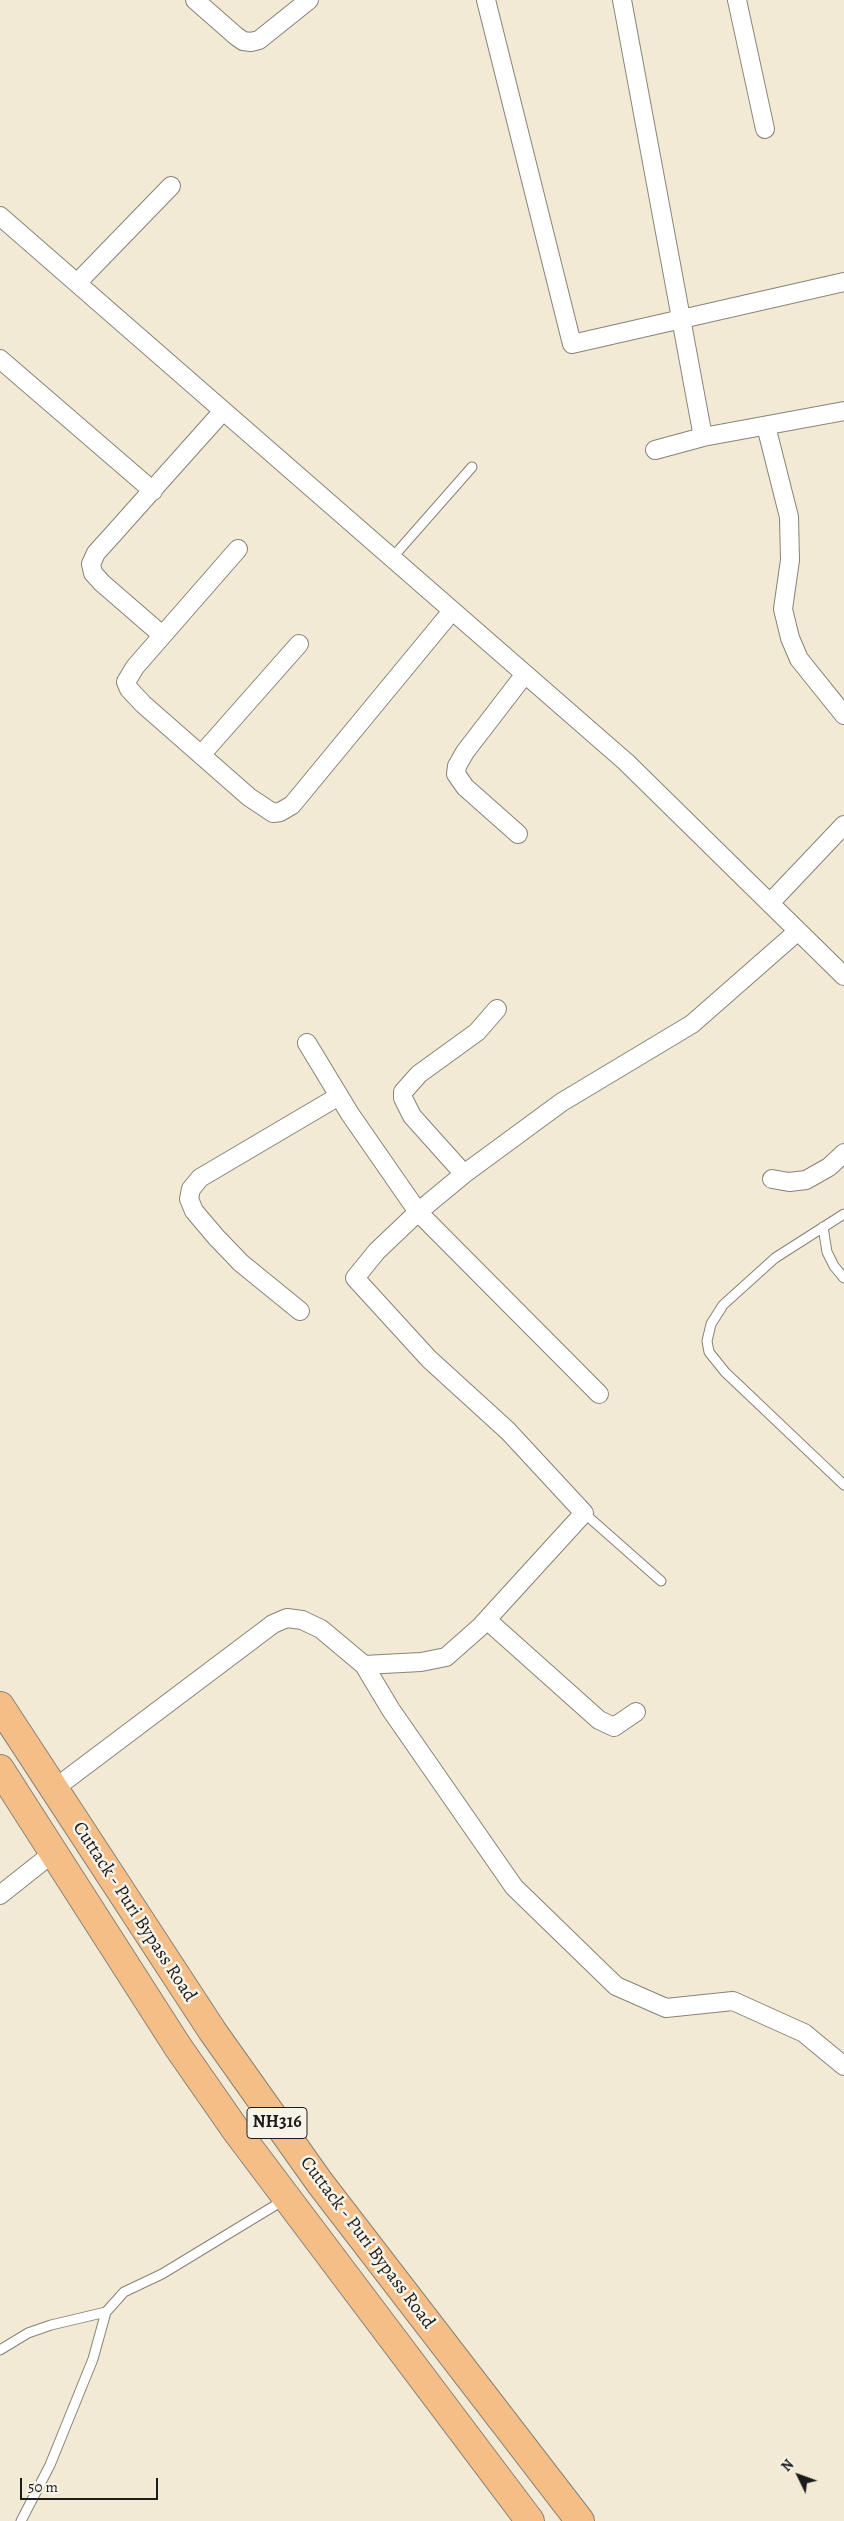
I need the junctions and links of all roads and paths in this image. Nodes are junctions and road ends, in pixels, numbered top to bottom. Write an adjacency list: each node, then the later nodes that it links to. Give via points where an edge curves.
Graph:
1 (195, 0): 2 (street, via 236,36 251,42 259,40)
2 (308, 0)
3 (486, 0): 11 (street, via 572,344)
4 (622, 0): 11 (street)
5 (737, 0): 6 (street)
6 (765, 129)
7 (171, 186): 10 (street)
8 (0, 216): 10 (street)
9 (844, 282): 11 (street)
10 (77, 283): 13 (street)
11 (680, 320): 16 (street)
12 (0, 361): 19 (street)
13 (223, 411): 19 (street); 21 (street)
14 (844, 411): 15 (street)
15 (766, 426): 16 (street); 26 (street, via 789,517 790,560 783,609 788,628 798,659)
16 (703, 437): 17 (street)
17 (655, 450)
18 (472, 467): 21 (lane)
19 (153, 491): 23 (street, via 96,553 90,564 92,573 102,583)
20 (238, 549): 23 (street)
21 (392, 558): 22 (street)
22 (452, 611): 25 (street); 27 (street, via 292,805 280,812 266,810)
23 (162, 635): 27 (street, via 126,682 143,704)
24 (300, 644): 27 (street)
25 (525, 674): 29 (street, via 465,752 456,774 465,787); 30 (street, via 626,762)
26 (844, 715)
27 (201, 755)
28 (844, 826): 30 (street)
29 (518, 834)
30 (770, 903): 31 (street)
31 (798, 931): 32 (street); 37 (street, via 692,1024 562,1102)
32 (844, 976)
33 (497, 1009): 37 (street, via 476,1032 419,1074 403,1092 412,1116)
34 (307, 1043): 35 (street)
35 (339, 1096): 39 (street); 43 (street, via 200,1178 191,1188 189,1199 194,1211 242,1263)
36 (844, 1153): 38 (street, via 830,1167 806,1180 789,1182)
37 (464, 1174): 39 (street)
38 (772, 1178)
39 (418, 1212): 44 (street); 46 (street, via 377,1251 355,1278 429,1359 508,1431)
40 (844, 1214): 41 (lane)
41 (823, 1227): 42 (lane, via 826,1252); 45 (lane, via 775,1258 723,1305 711,1324 707,1341 709,1352 725,1372)
42 (844, 1278)
43 (300, 1311)
44 (599, 1394)
45 (844, 1485)
46 (584, 1513): 47 (lane); 48 (street)
47 (661, 1581)
48 (487, 1620): 49 (street, via 446,1656 421,1662); 51 (street, via 599,1720 614,1727)
49 (364, 1665): 53 (street, via 321,1630 302,1620 287,1618 273,1624); 56 (street, via 391,1710 514,1887 616,1986 666,2008 733,2002 804,2033)
50 (0, 1706): 53 (highway, Cuttack - Puri Bypass Road / NH316)
51 (636, 1712)
52 (0, 1769): 54 (highway, Cuttack - Puri Bypass Road / NH316)
53 (54, 1789): 62 (highway, Cuttack - Puri Bypass Road / NH316, via 213,2032 320,2183)
54 (53, 1853): 55 (street); 57 (highway, Cuttack - Puri Bypass Road / NH316, via 178,2047)
55 (0, 1895)
56 (844, 2066)
57 (286, 2199): 58 (lane, via 162,2274 124,2292); 61 (highway, Cuttack - Puri Bypass Road / NH316)
58 (106, 2312): 59 (lane, via 28,2333); 60 (lane, via 93,2359 50,2465)
59 (0, 2350)
60 (21, 2521)
61 (530, 2521)
62 (580, 2521)

